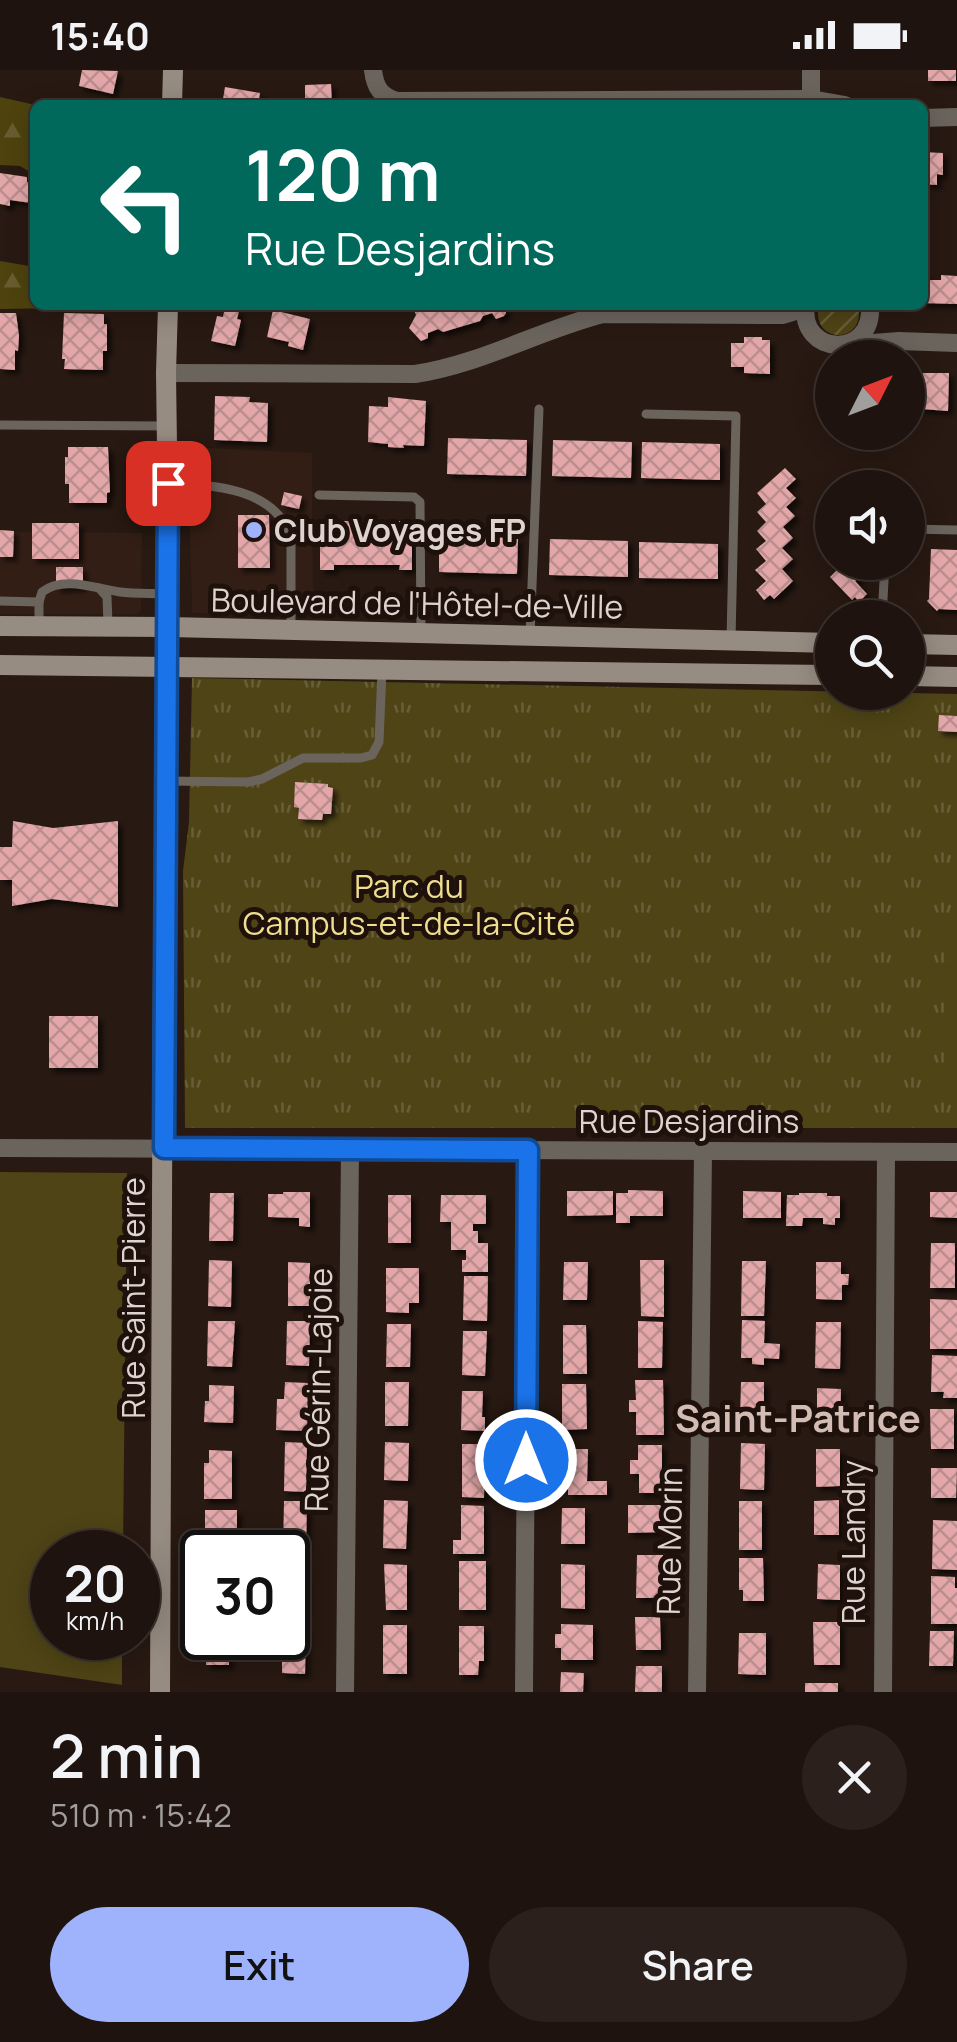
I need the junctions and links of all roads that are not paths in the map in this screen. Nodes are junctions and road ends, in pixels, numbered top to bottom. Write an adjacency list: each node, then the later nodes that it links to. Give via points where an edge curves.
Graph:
1 (173, 70): 5 (main road)
2 (373, 70): 6 (street, via 380,92)
3 (811, 70): 4 (street)
4 (811, 99): 7 (street); 8 (street)
5 (172, 100)
6 (395, 100)
7 (604, 100)
8 (817, 100)
9 (957, 117): 10 (street)
10 (928, 118)
11 (168, 310): 23 (main road, Rue Saint-Pierre)
12 (796, 310): 16 (street)
13 (805, 310): 18 (street)
14 (870, 310): 19 (street, via 868,326)
15 (872, 310): 20 (street, via 880,329)
16 (766, 314): 17 (street); 23 (street, via 604,314 416,374)
17 (820, 340)
18 (821, 340)
19 (852, 340)
20 (896, 340)
21 (925, 341): 22 (street)
22 (957, 342)
23 (166, 373): 27 (main road, Rue Saint-Pierre)
24 (540, 410): 42 (lane)
25 (646, 414): 43 (lane, via 736,416)
26 (0, 425): 27 (lane)
27 (167, 426): 28 (main road, Rue Saint-Pierre)
28 (168, 483): 33 (main road, Rue Saint-Pierre); 40 (lane, via 230,488 278,514 290,536)
29 (319, 495): 41 (lane, via 420,502)
30 (925, 529): 31 (lane)
31 (957, 530)
32 (92, 585): 33 (lane); 35 (lane, via 52,586); 38 (lane, via 107,598)
33 (169, 594): 39 (main road, Rue Saint-Pierre)
34 (0, 601): 35 (lane)
35 (39, 602): 37 (lane)
36 (0, 626): 37 (main road, Boulevard de l'Hôtel-de-Ville)
37 (38, 626): 38 (main road, Boulevard de l'Hôtel-de-Ville)
38 (108, 627): 39 (main road, Boulevard de l'Hôtel-de-Ville)
39 (168, 627): 40 (main road, Boulevard de l'Hôtel-de-Ville); 48 (main road, Rue Saint-Pierre)
40 (291, 630): 41 (main road, Boulevard de l'Hôtel-de-Ville)
41 (421, 633): 42 (main road, Boulevard de l'Hôtel-de-Ville)
42 (530, 636): 43 (main road, Boulevard de l'Hôtel-de-Ville)
43 (731, 640): 44 (main road, Boulevard de l'Hôtel-de-Ville)
44 (815, 642)
45 (925, 644): 46 (main road)
46 (957, 645)
47 (0, 665): 48 (main road, Boulevard de l'Hôtel-de-Ville)
48 (167, 666): 49 (main road, Boulevard de l'Hôtel-de-Ville); 53 (main road, Rue Saint-Pierre)
49 (382, 668): 50 (main road, Boulevard de l'Hôtel-de-Ville); 53 (lane, via 379,742 372,755 304,758 248,782)
50 (815, 675)
51 (925, 676): 52 (main road)
52 (957, 677)
53 (165, 781): 55 (main road, Rue Saint-Pierre)
54 (0, 1148): 55 (street, Rue Desjardins)
55 (164, 1148): 56 (street, Rue Desjardins); 61 (main road, Rue Saint-Pierre)
56 (350, 1149): 57 (street, Rue Desjardins); 62 (street, Rue Gérin-Lajoie)
57 (528, 1150): 58 (street, Rue Desjardins); 63 (street)
58 (703, 1151): 59 (street, Rue Desjardins); 64 (street, Rue Morin)
59 (886, 1152): 60 (street, Rue Desjardins); 65 (street, Rue Landry)
60 (957, 1152)
61 (160, 1692)
62 (345, 1692)
63 (524, 1692)
64 (697, 1692)
65 (882, 1692)

